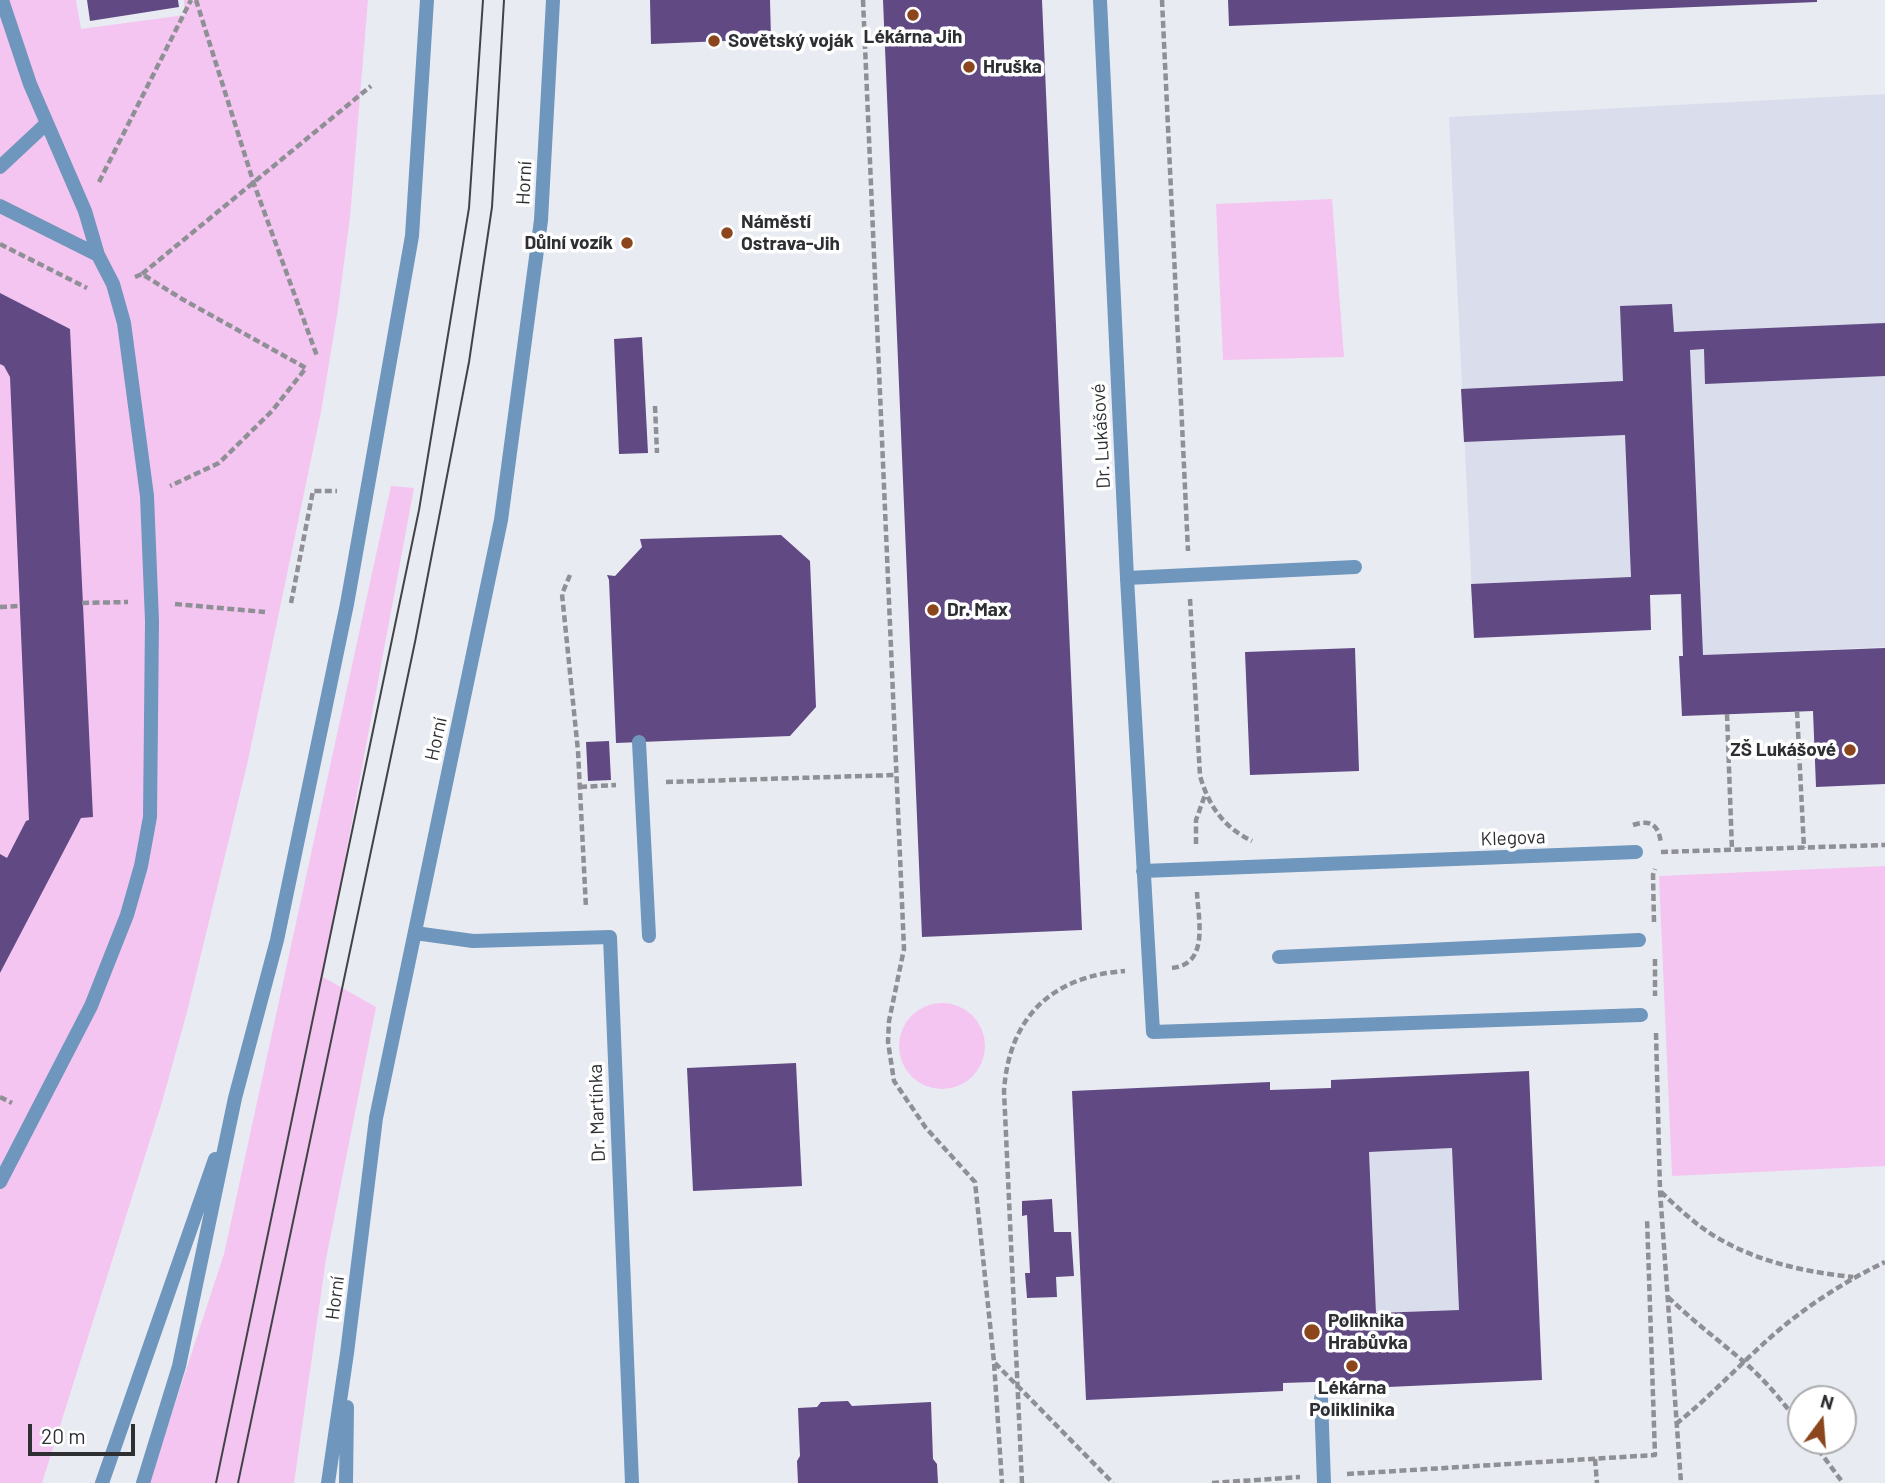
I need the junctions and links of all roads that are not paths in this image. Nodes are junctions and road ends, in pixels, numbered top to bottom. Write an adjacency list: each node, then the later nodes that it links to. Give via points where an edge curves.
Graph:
1 (2, 0): 5 (street)
2 (426, 0): 19 (street, via 411,236 400,304 347,604 277,940)
3 (553, 0): 14 (street, Horní, via 541,220 501,520)
4 (1100, 0): 10 (street, Dr. Lukášové)
5 (47, 122): 6 (street); 8 (street, via 85,211)
6 (0, 167)
7 (0, 206): 8 (street)
8 (98, 255): 20 (street, via 113,284 124,323 147,496 150,817 127,915 91,1006)
9 (1355, 567): 10 (street)
10 (1127, 578): 13 (street, Dr. Lukášové)
11 (639, 742): 15 (street)
12 (1636, 852): 13 (street, Klegova)
13 (1143, 871): 18 (street, Dr. Lukášové, via 1153,1032)
14 (415, 933): 21 (street, Horní, via 376,1118); 28 (street, Dr. Martínka, via 473,941 610,937)
15 (649, 936)
16 (1639, 940): 17 (street)
17 (1279, 957)
18 (1641, 1015)
19 (235, 1098): 24 (street); 25 (street, via 178,1366)
20 (0, 1182)
21 (347, 1353): 26 (street, Horní); 27 (street)
22 (1321, 1398): 23 (street)
23 (1324, 1479)
24 (102, 1483)
25 (143, 1483)
26 (328, 1483)
27 (346, 1483)
28 (632, 1483)

